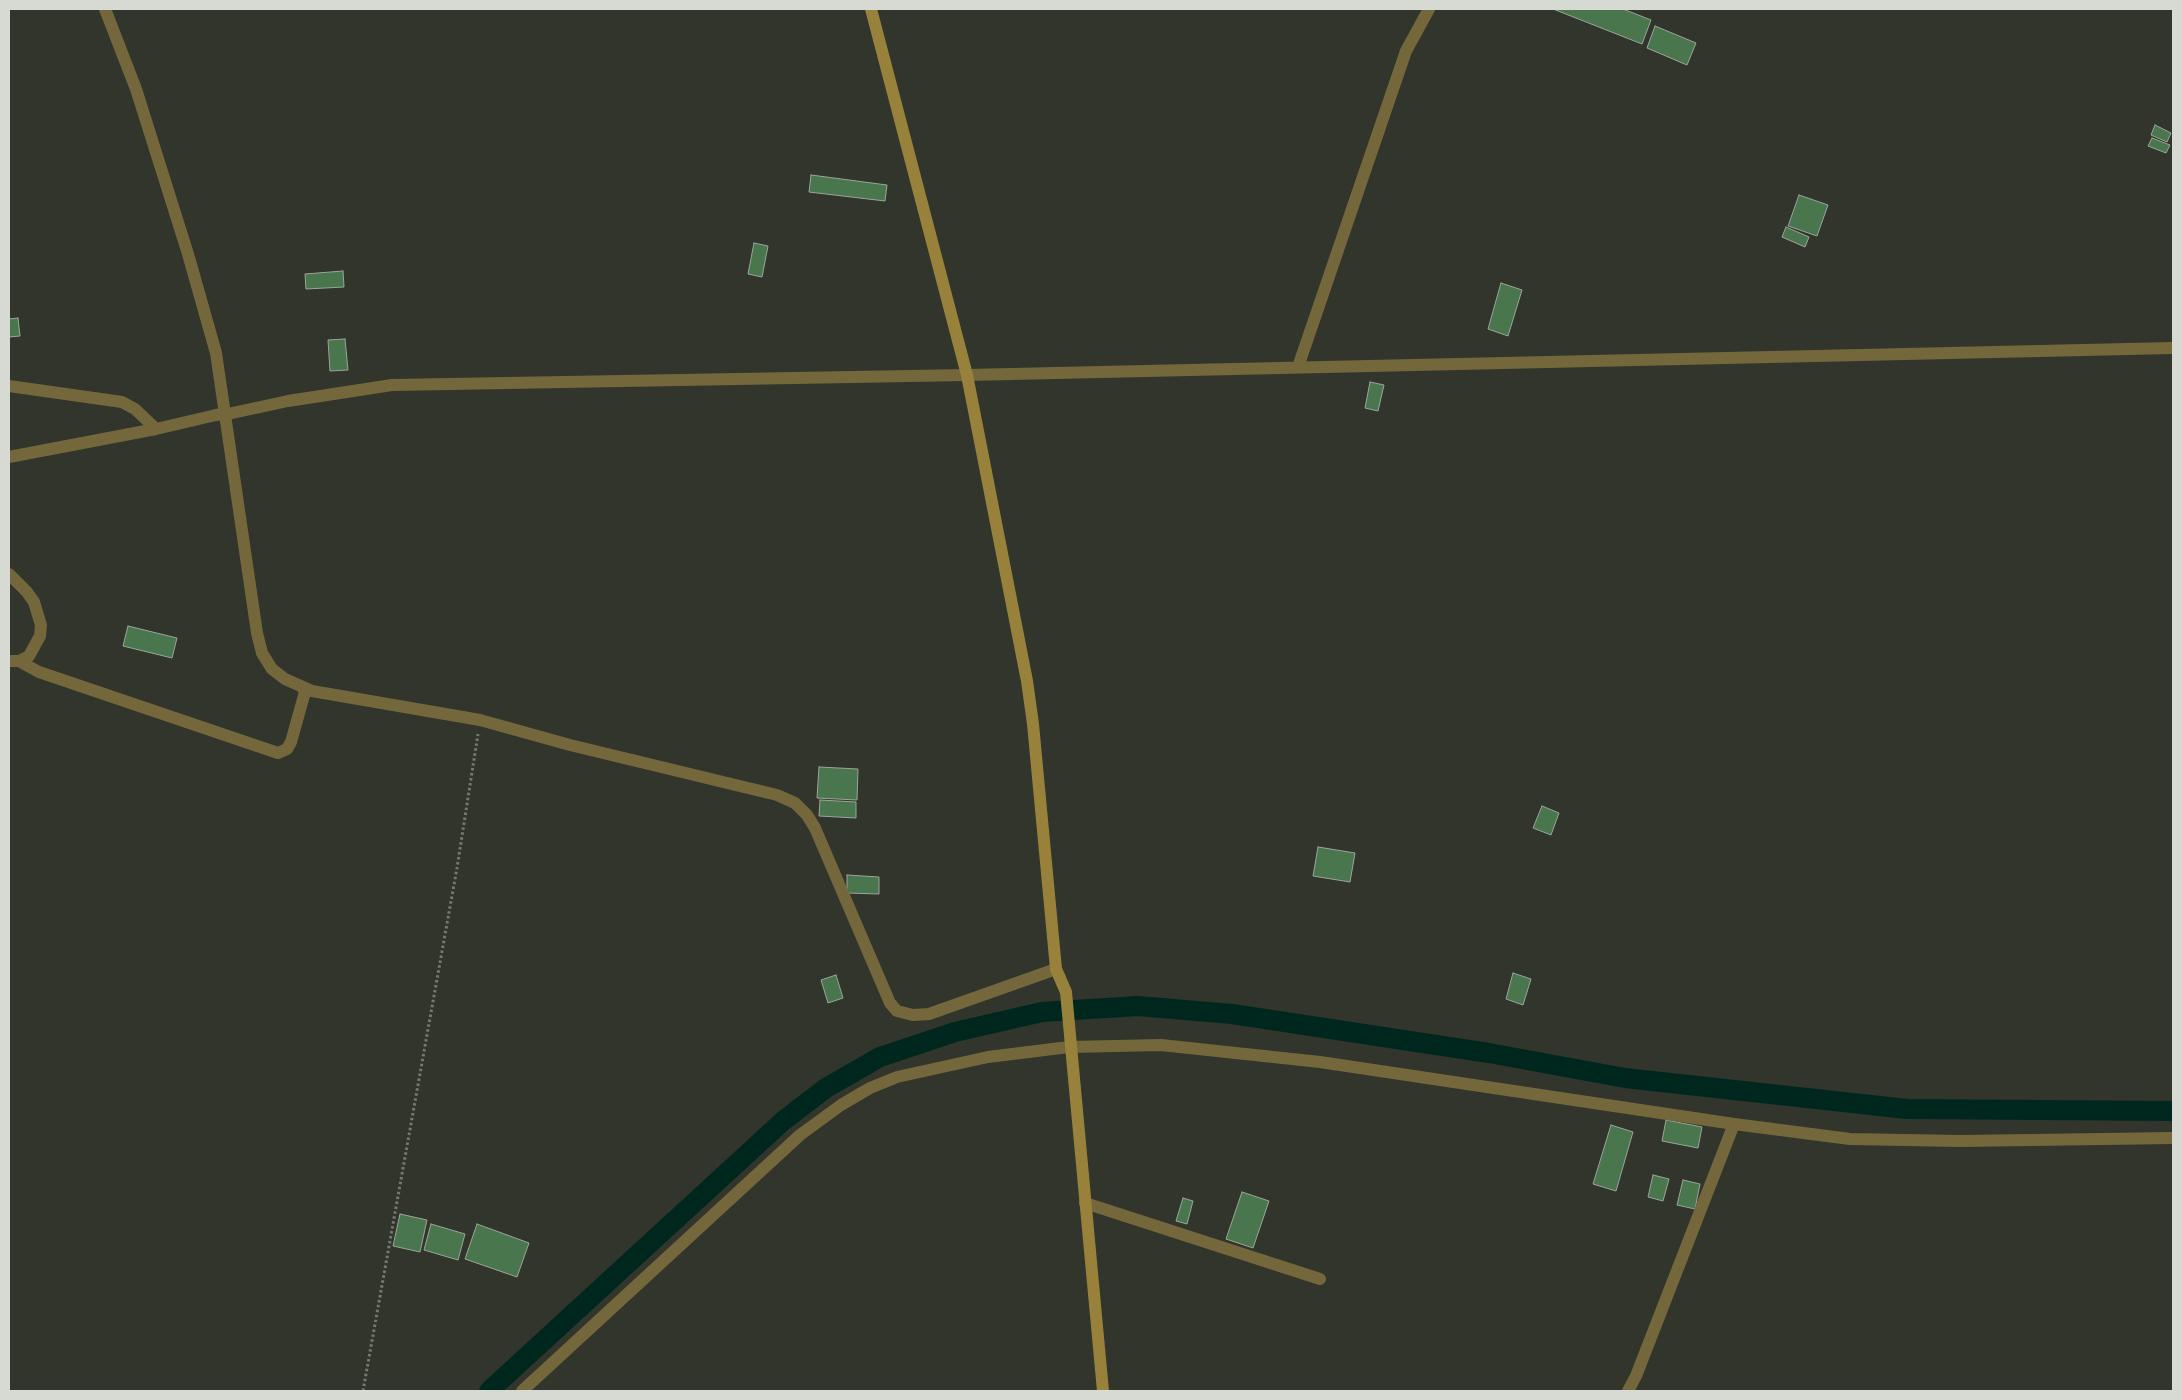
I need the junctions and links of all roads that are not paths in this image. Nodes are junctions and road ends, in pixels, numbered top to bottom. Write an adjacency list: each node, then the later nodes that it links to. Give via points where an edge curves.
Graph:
1 (105, 9): 8 (street, via 136,89 188,254 216,353)
2 (871, 9): 6 (street)
3 (1429, 9): 5 (street, via 1406,51)
4 (2173, 348): 5 (street)
5 (1298, 367): 6 (street)
6 (967, 375): 8 (street, via 392,385 288,400); 14 (street, via 1027,682)
7 (9, 386): 9 (street, via 122,402 136,408)
8 (222, 414): 9 (street); 13 (street, via 262,653 272,669)
9 (156, 429): 10 (street)
10 (9, 457)
11 (9, 574): 12 (street, via 34,602 41,625 40,636 29,656)
12 (14, 661): 13 (street, via 270,752 287,749 301,708)
13 (303, 689): 14 (street, via 480,720 777,795 795,803 815,828 890,1003 897,1011 929,1014)
14 (1056, 969): 15 (street, via 1066,992)
15 (1069, 1047): 16 (street, via 1161,1045 1320,1062); 18 (street); 20 (street, via 988,1057 897,1077 841,1105 800,1135)
16 (1734, 1124): 17 (street, via 1850,1139); 22 (street)
17 (2173, 1138)
18 (1085, 1203): 19 (street); 21 (street)
19 (1320, 1279)
20 (522, 1391)
21 (1103, 1391)
22 (1628, 1391)

